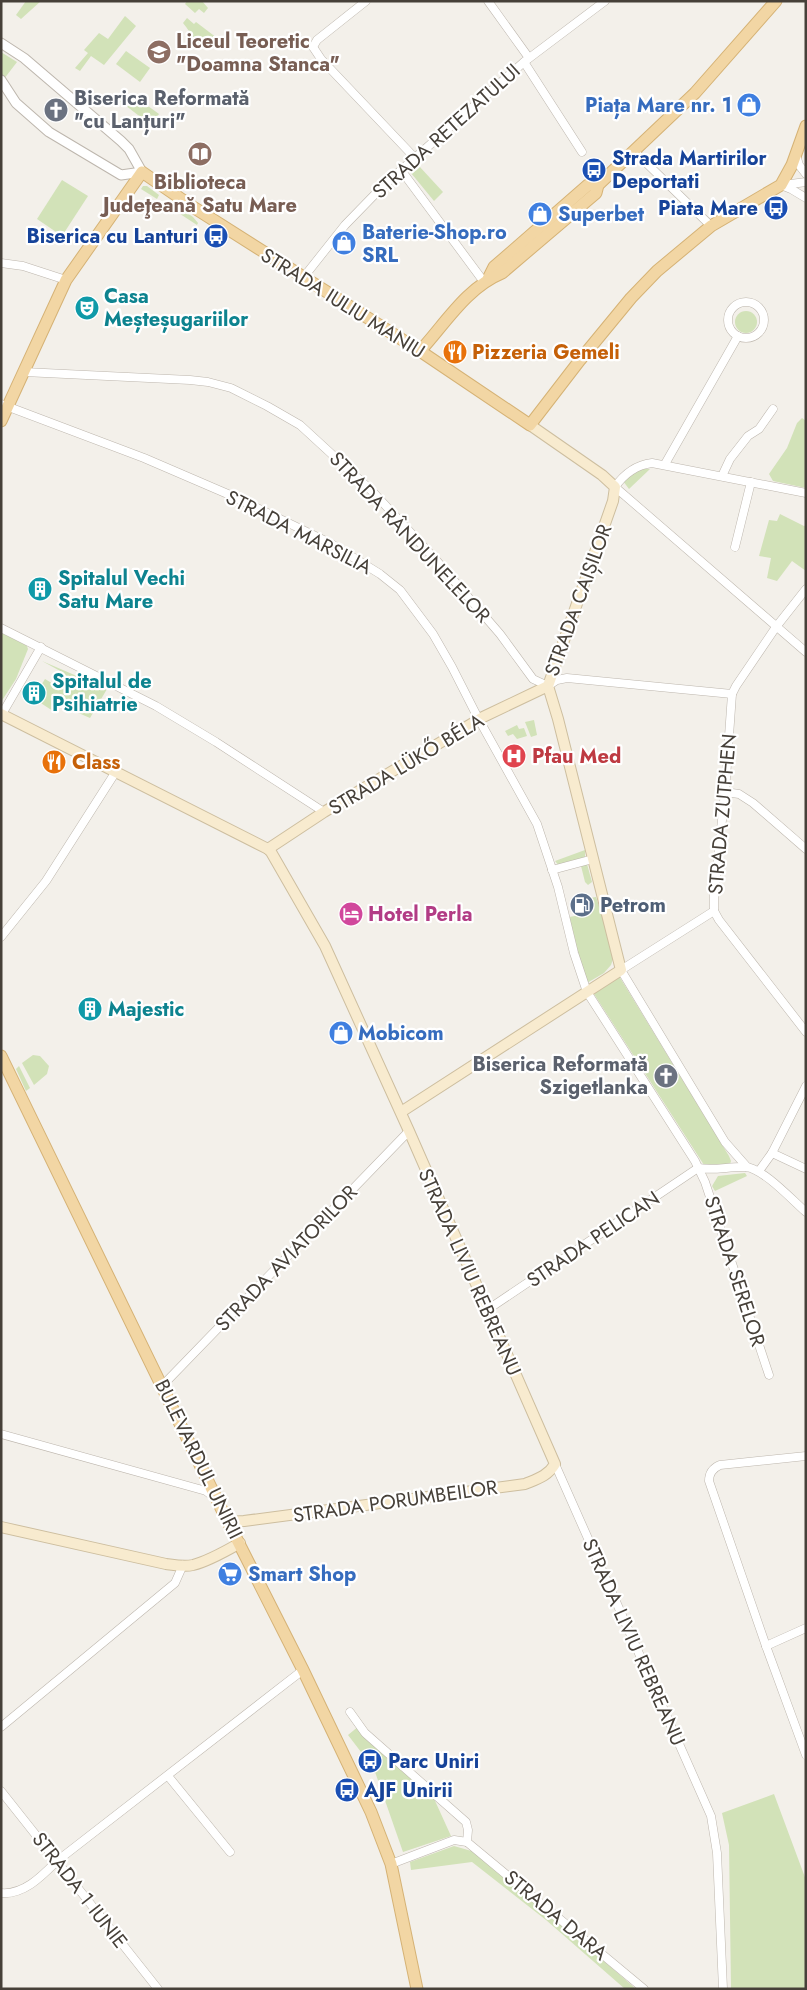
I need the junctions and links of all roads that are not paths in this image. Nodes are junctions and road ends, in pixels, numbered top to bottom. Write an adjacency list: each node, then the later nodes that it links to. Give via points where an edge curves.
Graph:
1 (366, 1): 12 (street, via 313,47)
2 (488, 1): 6 (street)
3 (605, 1): 6 (street, STRADA RETEZATULUI)
4 (776, 1): 10 (main road, via 695,94)
5 (1, 43): 14 (street, via 24,58 129,149)
6 (527, 60): 9 (street); 12 (street, STRADA RETEZATULUI)
7 (1, 80): 14 (street, via 16,103 48,132 121,175)
8 (806, 126): 11 (main road)
9 (582, 152)
10 (635, 152): 19 (street); 23 (main road, via 598,185 588,185 494,267)
11 (796, 155): 15 (street); 17 (main road)
12 (415, 158): 13 (street, STRADA RETEZATULUI)
13 (401, 170): 21 (street, STRADA RETEZATULUI, via 345,225); 23 (street)
14 (142, 172): 21 (main road, STRADA IULIU MANIU); 22 (main road)
15 (806, 174)
16 (806, 182): 17 (street)
17 (781, 185): 18 (street); 19 (main road)
18 (806, 198)
19 (711, 226): 30 (main road, via 657,270 631,298)
20 (1, 263): 22 (street, via 23,266)
21 (303, 278): 25 (main road, STRADA IULIU MANIU)
22 (66, 280): 26 (main road)
23 (486, 281): 25 (main road, via 456,309)
24 (738, 336): 24 (street, via 751,338 761,332 765,320 757,305 740,303 730,311 728,323); 31 (street)
25 (420, 351): 30 (main road, STRADA IULIU MANIU)
26 (24, 372): 27 (main road); 42 (street, STRADA RÂNDUNELELOR, via 208,382 231,388 300,425 372,492 500,634 533,679)
27 (4, 406): 29 (main road); 45 (street, STRADA MARSILIA, via 144,458 230,495 330,543 380,574 400,590 422,618)
28 (773, 409): 32 (street, via 730,459)
29 (1, 421)
30 (530, 425): 34 (main road, STRADA IULIU MANIU)
31 (665, 464): 32 (street); 34 (street, via 638,466)
32 (722, 476): 33 (street)
33 (751, 482): 35 (street); 36 (street)
34 (615, 487): 38 (street); 42 (main road, STRADA CAIȘILOR, via 611,509)
35 (806, 494)
36 (735, 547)
37 (806, 589): 38 (street, STRADA ZUTPHEN)
38 (776, 627): 41 (street); 43 (street, STRADA ZUTPHEN)
39 (1, 628): 40 (street)
40 (40, 647): 44 (street); 48 (street, via 156,706)
41 (806, 652)
42 (548, 686): 43 (street, via 557,680 577,678); 45 (main road, STRADA LÜKŐ BÉLA); 51 (main road, STRADA CAIȘILOR)
43 (732, 694): 47 (street, STRADA ZUTPHEN)
44 (1, 714): 46 (main road, STRADA LIVIU REBREANU)
45 (479, 720): 48 (main road, STRADA LÜKŐ BÉLA); 52 (street, STRADA MARSILIA, via 537,824)
46 (115, 773): 49 (main road, STRADA LIVIU REBREANU); 54 (street, via 46,881)
47 (725, 792): 50 (street, via 739,794 753,803); 53 (street, STRADA ZUTPHEN)
48 (324, 812): 49 (main road, STRADA LÜKŐ BÉLA)
49 (268, 849): 60 (main road, STRADA LIVIU REBREANU, via 325,946)
50 (806, 849)
51 (593, 859): 52 (street); 55 (main road, STRADA CAIȘILOR)
52 (552, 870): 56 (street, STRADA MARSILIA)
53 (714, 911): 55 (street); 57 (street, STRADA ZUTPHEN)
54 (1, 937)
55 (621, 970): 56 (main road); 63 (street, via 725,1142)
56 (587, 992): 60 (main road); 64 (street, STRADA SERELOR)
57 (806, 1032)
58 (1, 1056): 70 (main road, BULEVARDUL UNIRII)
59 (806, 1086): 62 (street)
60 (400, 1112): 61 (main road, STRADA LIVIU REBREANU)
61 (409, 1131): 68 (main road, STRADA LIVIU REBREANU); 70 (street, STRADA AVIATORILOR)
62 (772, 1153): 65 (street); 66 (street)
63 (746, 1167): 64 (street, via 712,1171); 66 (street)
64 (698, 1168): 68 (street, STRADA PELICAN); 69 (street, STRADA SERELOR, via 706,1182)
65 (806, 1169)
66 (759, 1171): 67 (street)
67 (806, 1212)
68 (487, 1310): 73 (main road, STRADA LIVIU REBREANU)
69 (768, 1375)
70 (163, 1385): 74 (main road, BULEVARDUL UNIRII)
71 (1, 1434): 74 (street, via 206,1491)
72 (806, 1456): 80 (street, via 720,1465 709,1476)
73 (554, 1464): 75 (main road, STRADA PORUMBEILOR, via 546,1475 525,1484); 95 (street, STRADA LIVIU REBREANU, via 711,1816 717,1853)
74 (217, 1499): 75 (main road, BULEVARDUL UNIRII)
75 (228, 1522): 77 (main road, BULEVARDUL UNIRII)
76 (1, 1528): 78 (main road)
77 (240, 1542): 78 (main road, via 194,1565); 81 (main road, BULEVARDUL UNIRII)
78 (183, 1565): 83 (street, via 175,1583)
79 (806, 1628): 80 (street)
80 (766, 1646): 84 (street)
81 (303, 1670): 85 (street); 90 (main road, BULEVARDUL UNIRII, via 347,1759)
82 (350, 1712): 87 (street, via 365,1733 466,1822)
83 (1, 1727)
84 (806, 1755)
85 (168, 1776): 88 (street); 89 (street)
86 (1, 1791): 89 (street, STRADA 1 IUNIE)
87 (467, 1842): 90 (street, via 454,1840); 94 (street, STRADA DARA)
88 (230, 1852)
89 (57, 1861): 91 (street, via 38,1880 11,1893); 92 (street, STRADA 1 IUNIE)
90 (391, 1864): 93 (main road, BULEVARDUL UNIRII)
91 (1, 1893)
92 (158, 1989)
93 (417, 1989)
94 (644, 1989)
95 (723, 1989)

